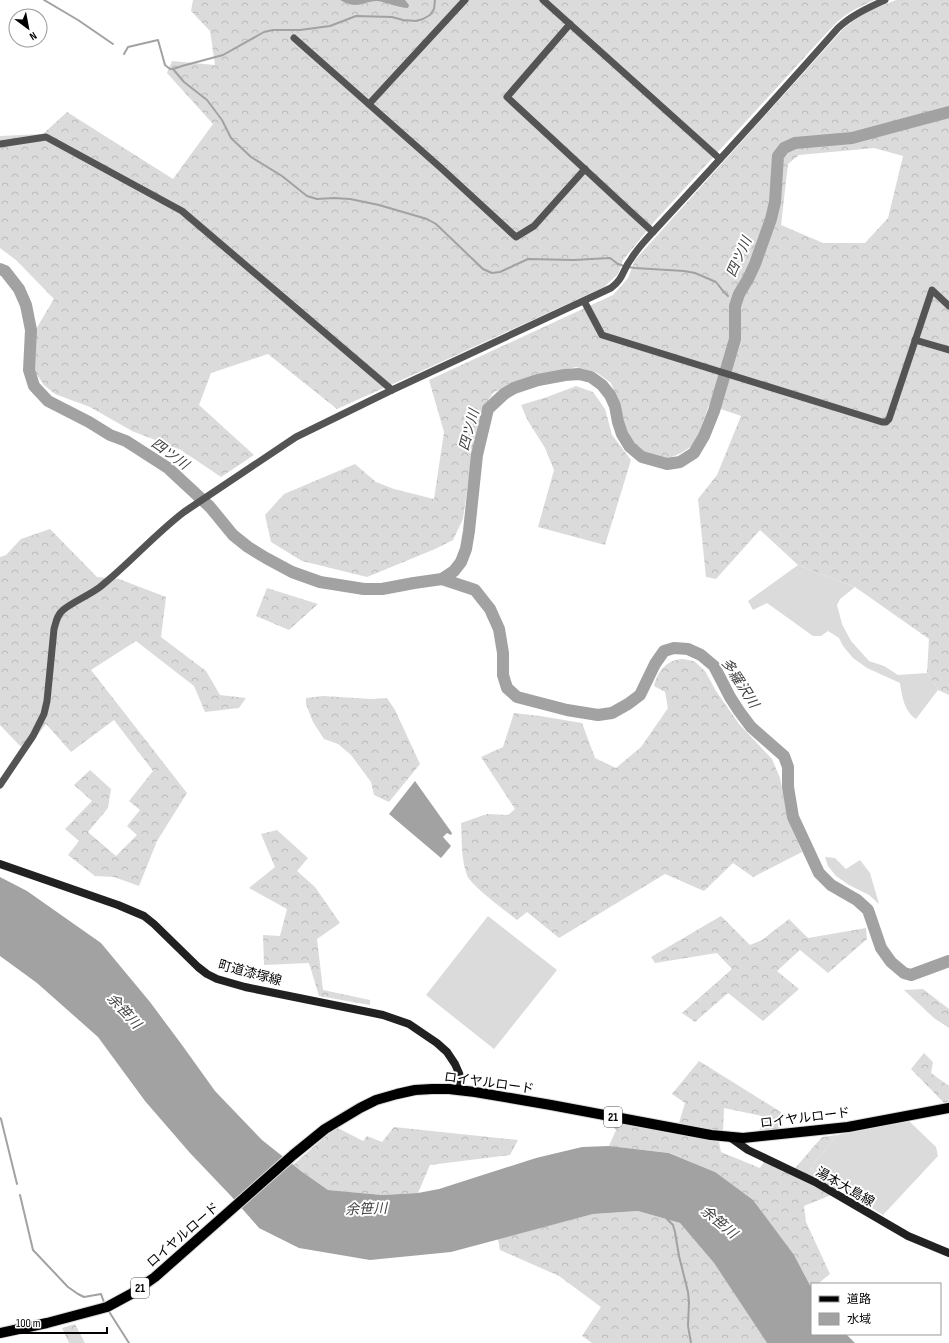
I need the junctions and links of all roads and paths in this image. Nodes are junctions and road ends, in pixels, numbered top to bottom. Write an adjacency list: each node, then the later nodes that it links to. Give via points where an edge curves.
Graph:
1 (465, 0): 6 (street)
2 (543, 0): 4 (street)
3 (885, 0): 8 (street, via 846,20)
4 (570, 24): 8 (street); 9 (street, via 507,97)
5 (294, 38): 6 (street)
6 (369, 104): 9 (street, via 516,237 534,226)
7 (0, 144): 15 (street, via 46,137 182,211)
8 (720, 159): 10 (street)
9 (585, 169): 10 (street)
10 (654, 232): 11 (street, via 630,260 617,283)
11 (584, 301): 13 (street, via 602,335 882,422 889,419); 15 (street)
12 (949, 306): 13 (street, via 932,290)
13 (915, 340): 14 (street)
14 (949, 350)
15 (392, 390): 16 (street, via 296,437 218,488 171,522 122,569 98,588 62,611 56,620 44,714 33,736)
16 (0, 785)
17 (0, 864): 18 (street, 町道漆塚線, via 144,916 198,967 217,979 383,1015 409,1024 447,1052 459,1073)
18 (459, 1091): 20 (main road, ロイヤルロード / 21, via 501,1096); 22 (main road, ロイヤルロード / 21, via 432,1088 415,1090 376,1100 342,1117 293,1154 155,1277 131,1294 106,1307)
19 (949, 1108): 20 (main road, ロイヤルロード / 21, via 848,1127)
20 (731, 1138): 21 (street, 湯本大島線, via 748,1150 817,1183 908,1236)
21 (949, 1253)
22 (0, 1333)

